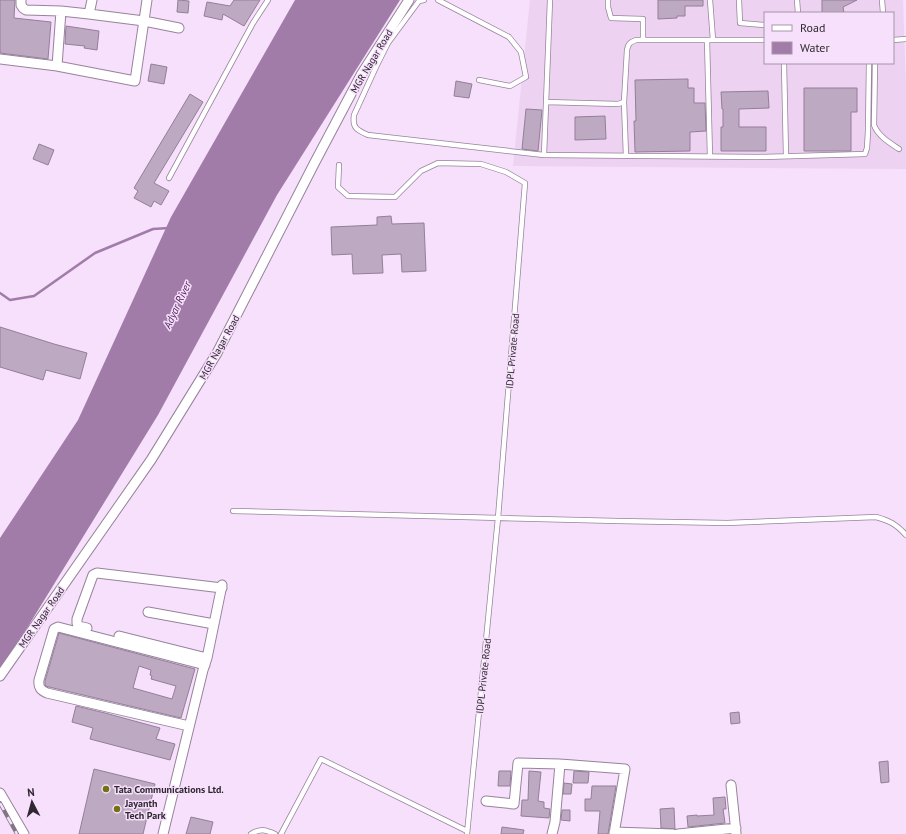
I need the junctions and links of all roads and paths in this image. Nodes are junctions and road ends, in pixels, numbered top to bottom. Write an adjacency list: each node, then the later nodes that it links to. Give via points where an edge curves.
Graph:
1 (21, 0): 14 (street, via 21,5 26,10)
2 (92, 0): 17 (street)
3 (147, 0): 18 (street)
4 (268, 0): 41 (lane)
5 (409, 0): 48 (street, MGR Nagar Road, via 361,75 217,353 151,460)
6 (424, 0): 36 (lane, via 419,1 388,43 354,115 353,122 356,128 368,135)
7 (438, 0): 32 (lane, via 509,37 521,52 526,77 510,86)
8 (550, 0): 33 (lane)
9 (608, 0): 22 (lane, via 611,18 643,19)
10 (710, 0): 24 (lane)
11 (739, 0): 19 (lane, via 740,23)
12 (797, 0): 15 (lane)
13 (882, 0): 16 (lane)
14 (61, 10): 17 (street); 31 (street)
15 (798, 12)
16 (882, 12)
17 (89, 14): 18 (street)
18 (144, 22): 20 (street); 31 (street, via 135,81)
19 (764, 24)
20 (179, 28)
21 (906, 39): 26 (lane)
22 (643, 40): 23 (lane); 34 (lane, via 628,44)
23 (707, 40): 24 (lane); 39 (lane)
24 (713, 40): 25 (lane)
25 (764, 40)
26 (894, 40)
27 (0, 59): 31 (street)
28 (784, 64): 38 (lane)
29 (869, 64): 38 (lane, via 865,154)
30 (875, 64): 35 (lane, via 874,125 876,130)
31 (57, 66)
32 (479, 80)
33 (546, 102): 34 (lane); 36 (lane)
34 (624, 102): 37 (lane)
35 (899, 150)
36 (544, 155): 37 (lane)
37 (626, 156): 39 (lane)
38 (786, 156): 39 (lane)
39 (710, 157)
40 (339, 165): 43 (lane, IDPL Private Road, via 338,187 348,196 395,197 421,171 438,162 481,164 506,172 525,184)
41 (169, 178)
42 (233, 511): 43 (lane)
43 (498, 518): 44 (lane, via 727,523 876,517 898,526); 55 (lane, IDPL Private Road)
44 (906, 535)
45 (148, 612): 46 (street)
46 (214, 624): 47 (street); 47 (street, via 222,586 97,573 93,574 77,619 78,626)
47 (206, 661): 49 (street); 49 (street, via 58,627 54,629 39,680 38,685 47,693)
48 (0, 676)
49 (189, 726): 59 (street)
50 (560, 764): 53 (street, via 518,763 514,804); 56 (street, via 625,769); 63 (street)
51 (731, 784): 54 (street)
52 (0, 792): 58 (street)
53 (486, 802)
54 (736, 831): 65 (street)
55 (467, 832): 62 (lane, via 321,759)
56 (614, 833): 57 (street)
57 (629, 833): 64 (street)
58 (24, 834)
59 (163, 834)
60 (252, 834): 61 (lane, via 256,830 262,830)
61 (275, 834)
62 (281, 834)
63 (552, 834)
64 (673, 834)
65 (678, 834)

